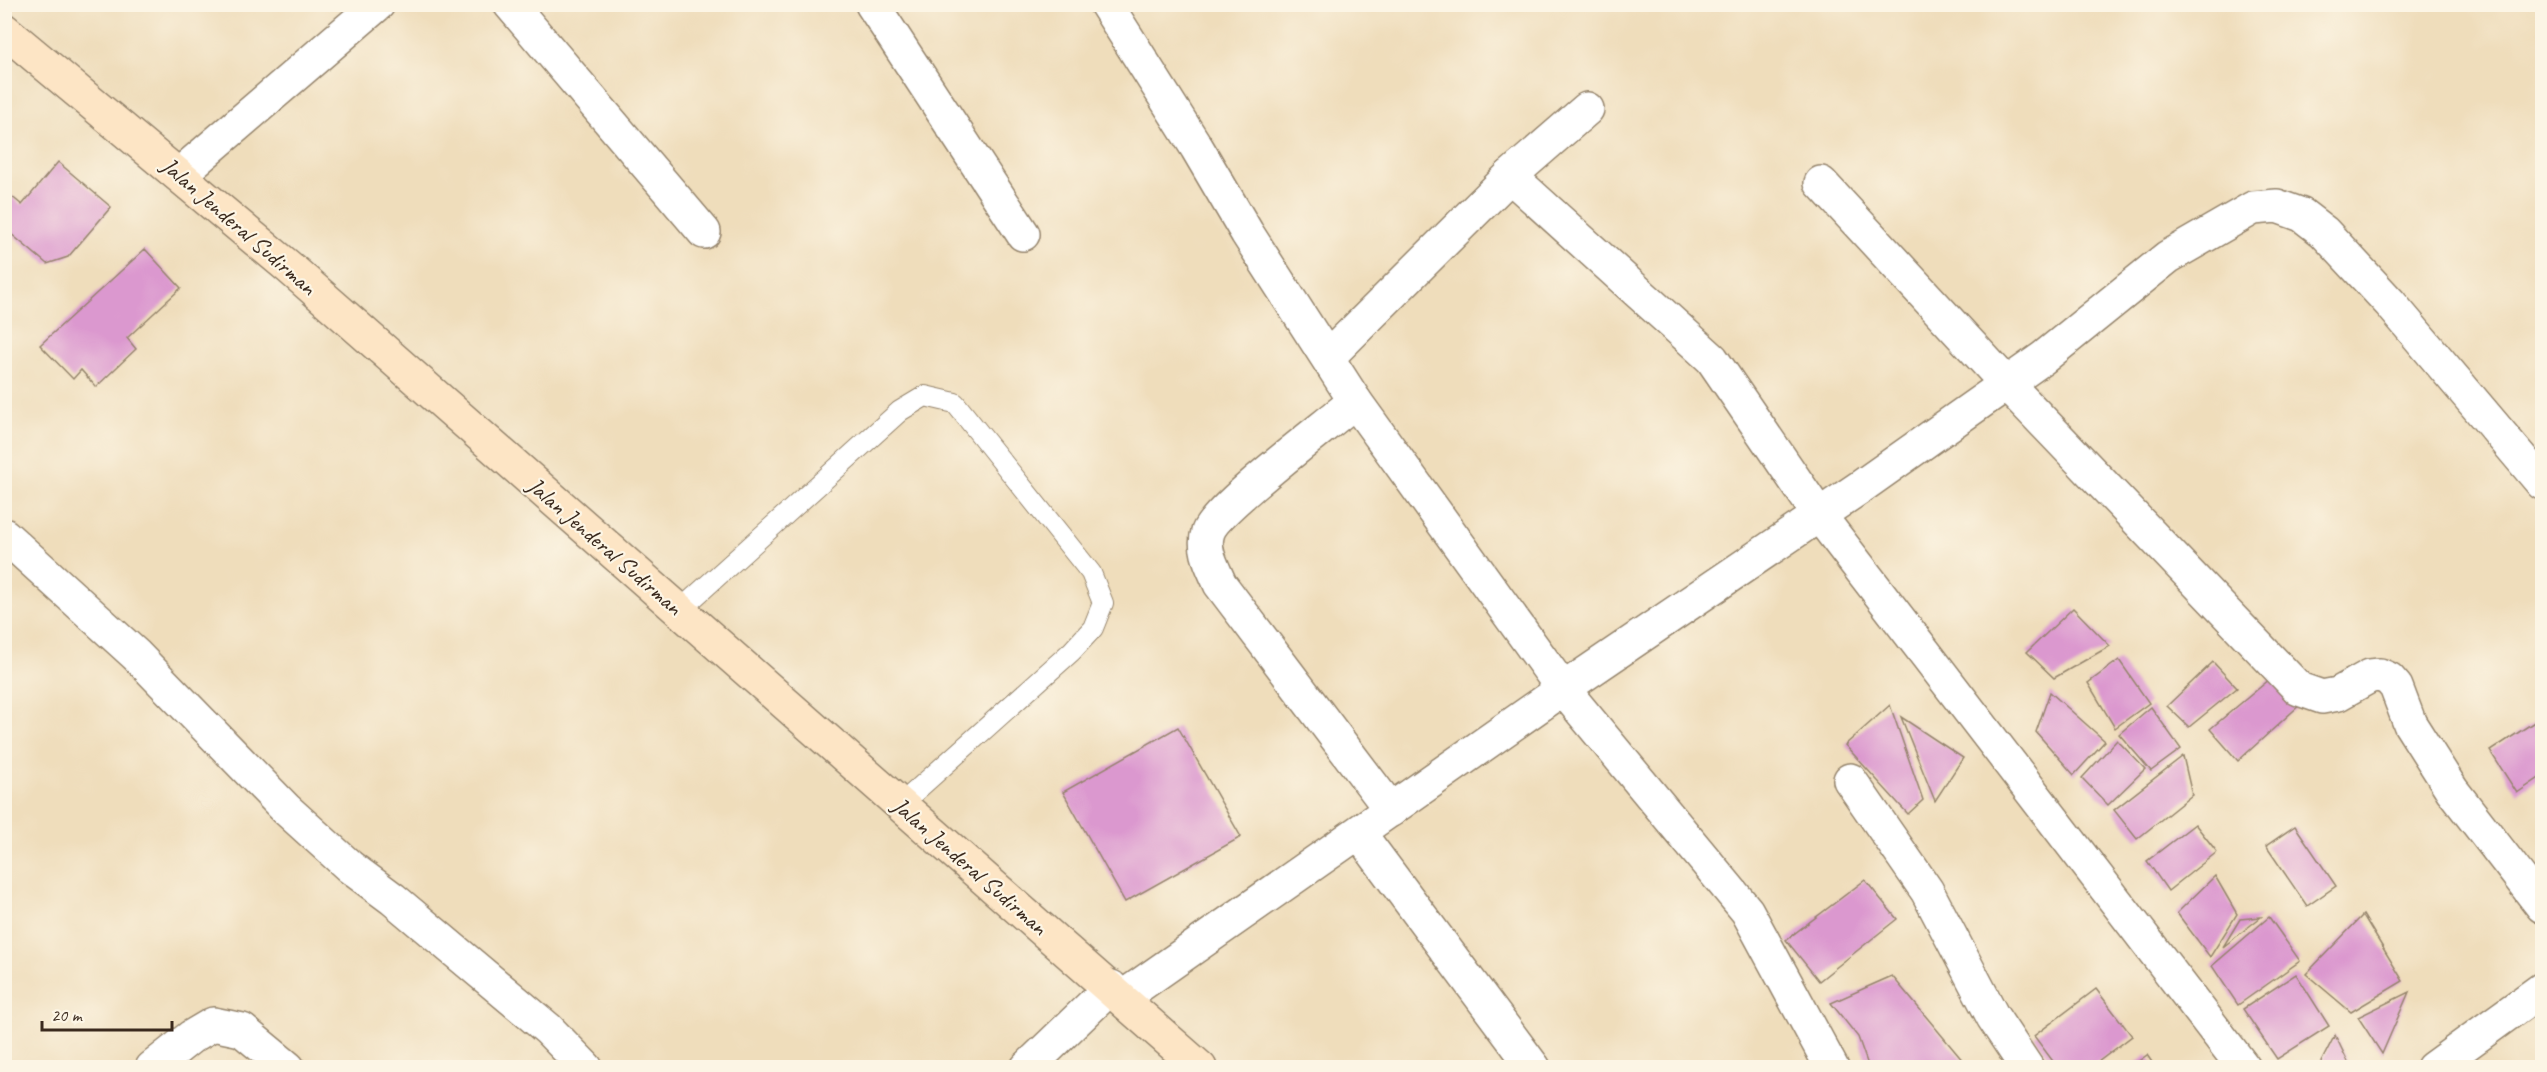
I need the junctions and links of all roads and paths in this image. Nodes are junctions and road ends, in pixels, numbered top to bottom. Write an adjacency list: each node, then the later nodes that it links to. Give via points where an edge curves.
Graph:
1 (378, 4): 7 (street)
2 (510, 4): 10 (street)
3 (872, 4): 11 (street)
4 (1106, 4): 12 (street)
5 (4, 30): 7 (main road, Jalan Jenderal Sudirman)
6 (1587, 109): 8 (street)
7 (180, 174): 18 (main road, Jalan Jenderal Sudirman)
8 (1510, 176): 12 (street); 16 (street, via 1712,359)
9 (1821, 183): 13 (street)
10 (704, 232)
11 (1023, 234)
12 (1328, 357): 14 (street)
13 (2006, 383): 15 (street, via 2168,257 2253,208 2277,206 2302,215 2324,232 2390,303); 16 (street); 24 (street, via 2299,689 2322,697 2370,676 2389,679 2410,724 2452,789)
14 (1355, 401): 19 (street); 22 (street, via 1226,508 1208,531 1207,554 1220,584)
15 (2542, 483)
16 (1819, 515): 19 (street); 35 (street)
17 (4, 535): 29 (street, via 136,655 286,809 350,867 548,1029)
18 (679, 611): 21 (main road, Jalan Jenderal Sudirman); 21 (lane, via 900,411 925,396 955,403 1091,573 1103,603 1093,628 1072,651)
19 (1563, 689): 22 (street); 33 (street, via 1748,911)
20 (1850, 780): 34 (street, via 1927,891 1993,1017)
21 (900, 805): 26 (main road, Jalan Jenderal Sudirman)
22 (1391, 810): 23 (street)
23 (1359, 833): 26 (street); 32 (street)
24 (2542, 906)
25 (2542, 989): 36 (street)
26 (1117, 992): 30 (street); 31 (main road, Jalan Jenderal Sudirman)
27 (152, 1068): 28 (street, via 213,1024 242,1030)
28 (288, 1068)
29 (586, 1068)
30 (1027, 1068)
31 (1200, 1068)
32 (1534, 1068)
33 (1832, 1068)
34 (2027, 1068)
35 (2244, 1068)
36 (2433, 1068)

